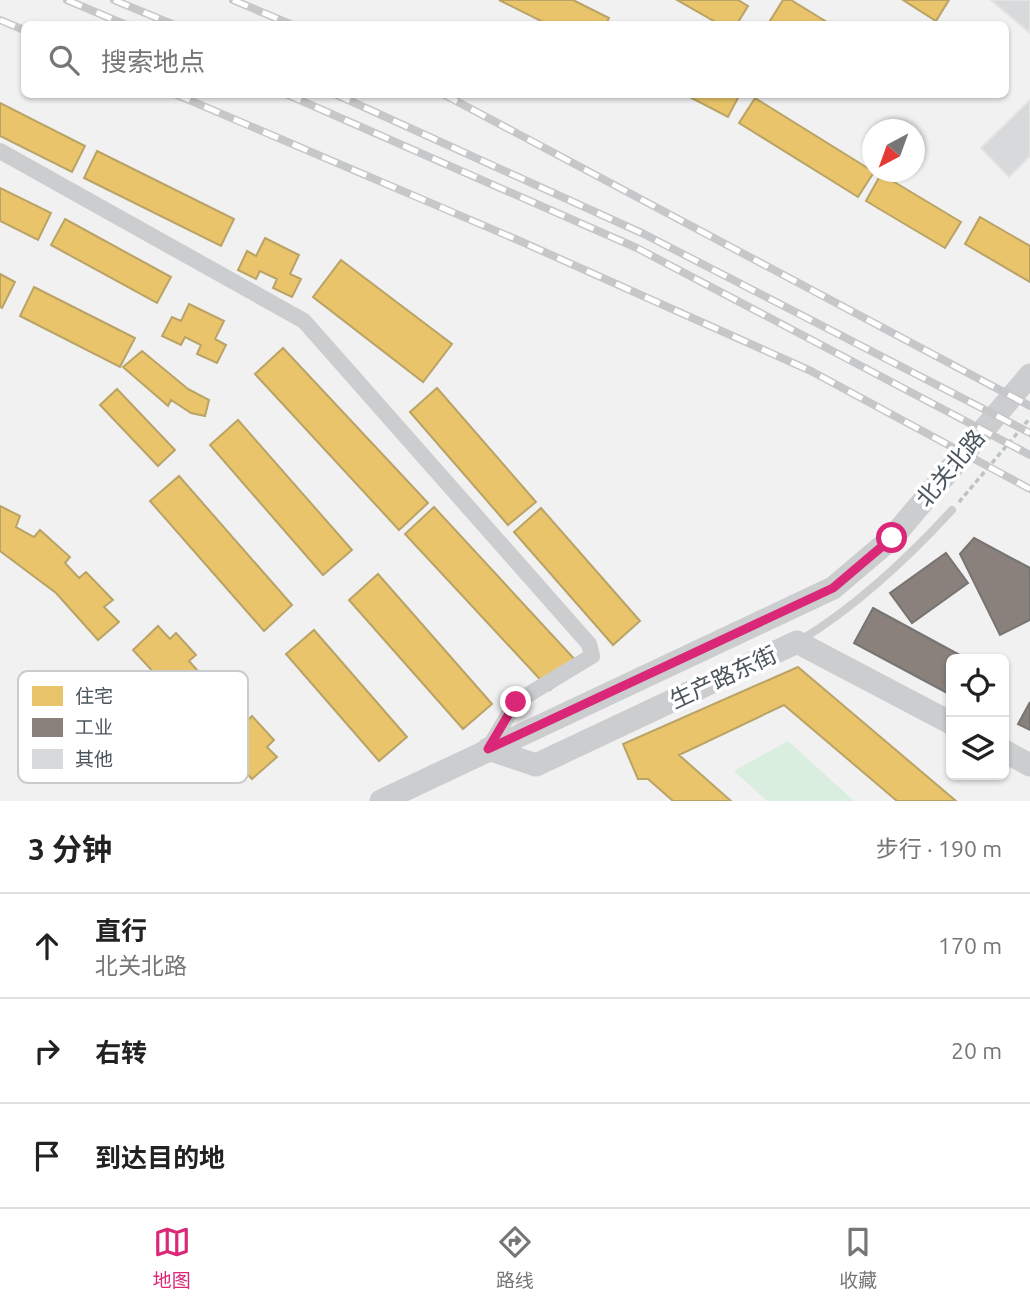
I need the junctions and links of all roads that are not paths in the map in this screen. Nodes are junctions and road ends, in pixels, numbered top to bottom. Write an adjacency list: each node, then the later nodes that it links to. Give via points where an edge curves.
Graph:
1 (0, 151): 6 (street, via 304,321 589,644 592,656 516,702)
2 (1030, 375): 6 (street, 北关北路, via 892,538 833,588)
3 (952, 510): 4 (lane, via 881,580)
4 (797, 642): 5 (street, 生产路东街); 6 (street, 生产路东街, via 536,765)
5 (946, 720)
6 (488, 749): 9 (street, 北关北路)
7 (1009, 754): 8 (street)
8 (1030, 765)
9 (381, 801)

